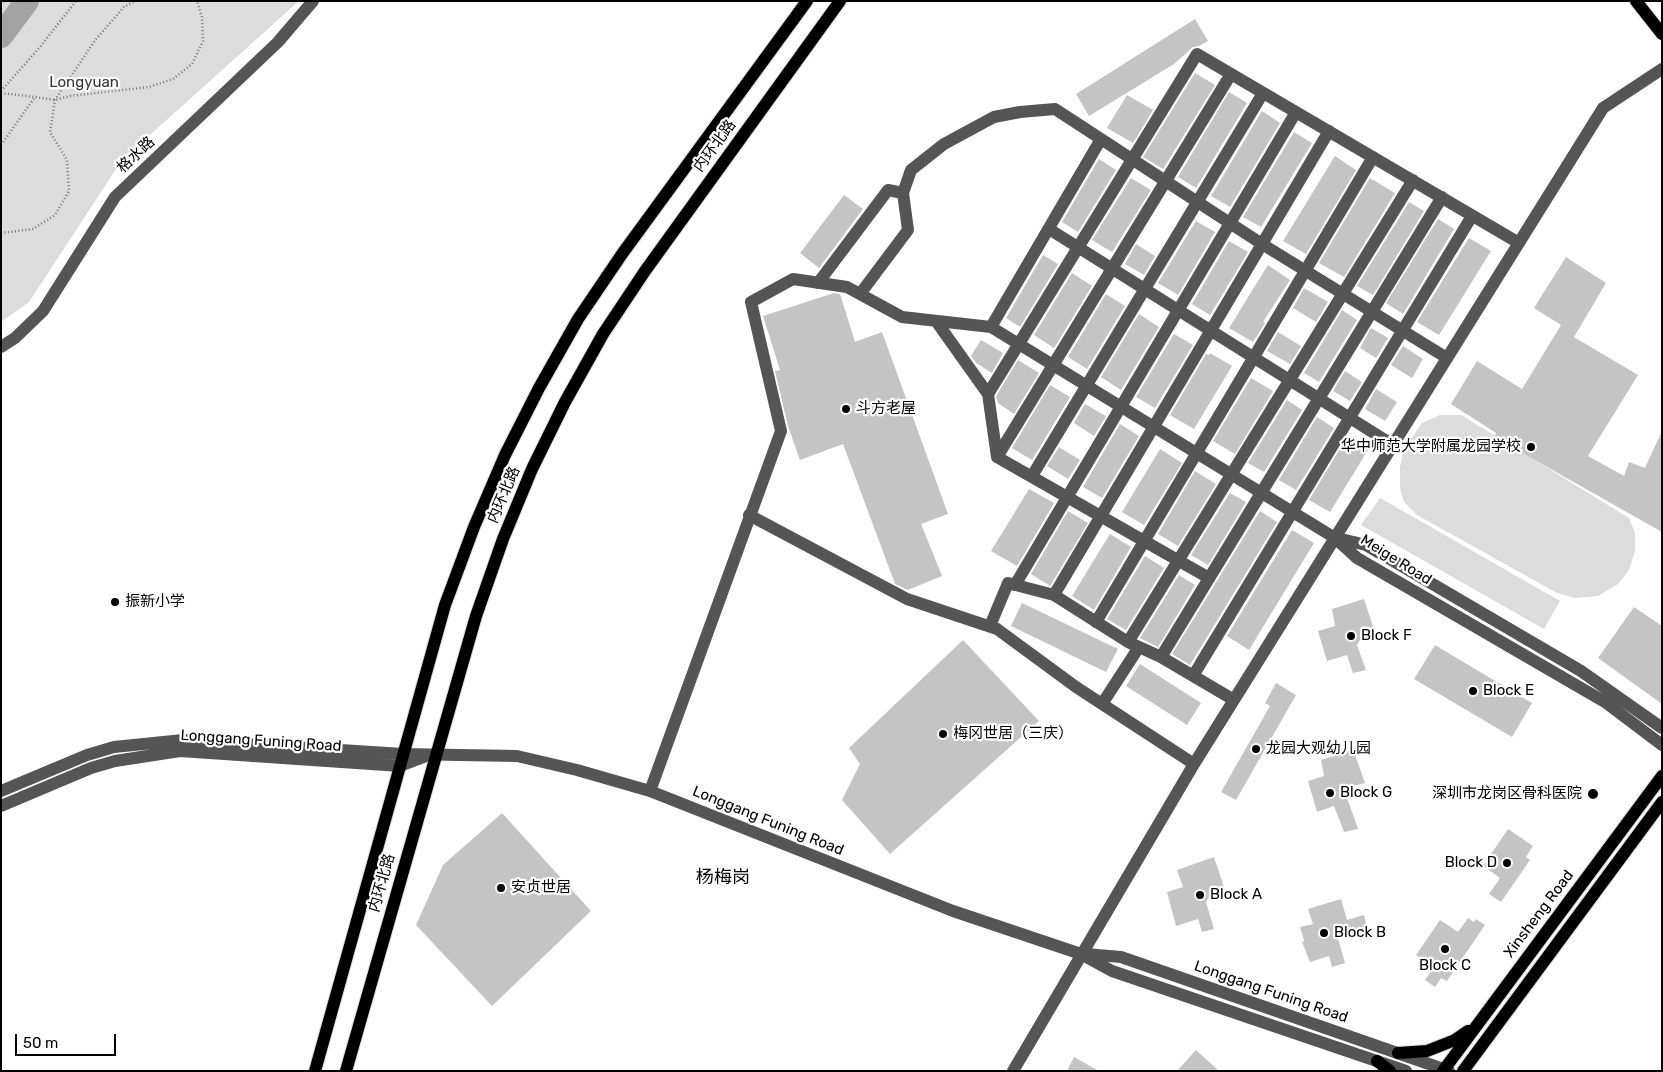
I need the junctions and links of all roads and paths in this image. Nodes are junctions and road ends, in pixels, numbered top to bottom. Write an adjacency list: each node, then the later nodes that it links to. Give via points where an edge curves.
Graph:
1 (76, 1): 13 (path)
2 (127, 1): 9 (path)
3 (135, 1): 9 (path)
4 (197, 1): 16 (path, via 202,17 203,41 192,64 174,79 149,87)
5 (313, 1): 48 (street, 格水路, via 278,42 115,197 43,311)
6 (807, 1): 85 (main road, 内环北路, via 622,254 578,319 539,388 474,527 445,605)
7 (840, 1): 84 (main road, 内环北路, via 645,271 603,334 565,402 532,469 504,539 476,616)
8 (1636, 1): 10 (main road)
9 (124, 7): 16 (path, via 96,39)
10 (1662, 34)
11 (1662, 70): 32 (street, via 1604,108)
12 (1232, 74): 14 (street); 22 (street, via 1197,54); 24 (street)
13 (1, 92): 15 (path)
14 (1263, 93): 17 (street); 27 (street)
15 (35, 97): 16 (path); 20 (path)
16 (55, 100): 31 (path, via 50,132 67,160 70,191 55,215 33,229)
17 (1296, 112): 18 (street); 29 (street)
18 (1329, 132): 21 (street); 33 (street)
19 (1101, 140): 22 (street); 25 (street, via 1055,110 994,117 944,144 911,170); 30 (street)
20 (1, 145)
21 (1373, 157): 23 (street); 36 (street)
22 (1132, 160): 24 (street); 34 (street)
23 (1413, 180): 26 (street); 40 (street)
24 (1166, 181): 27 (street); 35 (street)
25 (903, 193): 37 (street, via 888,190); 39 (street, via 908,230)
26 (1442, 198): 28 (street); 42 (street)
27 (1197, 202): 29 (street); 38 (street)
28 (1472, 216): 32 (street); 45 (street)
29 (1230, 223): 33 (street); 41 (street)
30 (1049, 229): 34 (street); 44 (street)
31 (1, 233)
32 (1519, 243): 50 (street)
33 (1262, 244): 36 (street); 46 (street)
34 (1078, 248): 35 (street); 47 (street)
35 (1112, 269): 38 (street); 51 (street)
36 (1306, 271): 40 (street); 49 (street)
37 (818, 283): 39 (street, via 847,287); 67 (street, via 793,279 752,302 781,431)
38 (1144, 290): 41 (street); 53 (street)
39 (860, 294): 43 (street, via 902,317)
40 (1342, 294): 42 (street); 52 (street)
41 (1177, 311): 46 (street); 56 (street)
42 (1372, 312): 45 (street); 55 (street)
43 (936, 321): 44 (street); 54 (street)
44 (991, 327): 47 (street)
45 (1402, 331): 50 (street); 57 (street)
46 (1211, 332): 49 (street); 58 (street)
47 (1019, 344): 51 (street); 54 (street)
48 (1, 347)
49 (1253, 358): 52 (street); 60 (street)
50 (1447, 358): 59 (street)
51 (1054, 365): 53 (street); 61 (street)
52 (1289, 380): 55 (street); 62 (street)
53 (1087, 386): 56 (street); 63 (street)
54 (988, 394): 61 (street)
55 (1318, 399): 57 (street); 64 (street)
56 (1121, 406): 58 (street); 65 (street)
57 (1350, 418): 59 (street); 66 (street)
58 (1154, 427): 60 (street); 68 (street)
59 (1393, 445): 69 (street)
60 (1197, 453): 62 (street); 70 (street)
61 (997, 456): 63 (street)
62 (1231, 474): 64 (street); 71 (street)
63 (1032, 476): 65 (street)
64 (1261, 493): 66 (street); 72 (street)
65 (1067, 496): 68 (street); 73 (street)
66 (1292, 512): 69 (street); 79 (street)
67 (749, 515): 76 (street, via 907,599); 89 (street)
68 (1101, 516): 70 (street); 74 (street)
69 (1335, 538): 80 (street); 82 (street, Meige Road, via 1366,545 1581,671); 83 (street, Meige Road, via 1357,558 1604,702)
70 (1144, 541): 71 (street); 75 (street)
71 (1178, 560): 72 (street); 77 (street)
72 (1209, 578): 78 (street)
73 (1015, 585): 74 (street); 76 (street, via 1008,583)
74 (1054, 595): 75 (street)
75 (1096, 622): 77 (street)
76 (990, 626): 81 (street)
77 (1133, 645): 78 (street); 81 (street)
78 (1161, 657): 79 (street)
79 (1193, 676): 80 (street)
80 (1234, 700): 86 (street)
81 (1102, 704): 86 (street)
82 (1662, 728)
83 (1662, 745)
84 (436, 753): 85 (street, Longgang Funing Road); 89 (street, Longgang Funing Road, via 517,756); 98 (main road, 内环北路)
85 (401, 760): 88 (street, Longgang Funing Road, via 183,740 114,747); 91 (street, Longgang Funing Road, via 180,751 91,768); 97 (main road, 内环北路)
86 (1194, 764): 92 (street)
87 (1662, 776): 93 (main road, Xinsheng Road)
88 (1, 791)
89 (650, 791): 92 (street, Longgang Funing Road, via 953,911)
90 (1662, 802): 102 (main road)
91 (1, 806)
92 (1081, 954): 94 (street, Longgang Funing Road, via 1121,957); 95 (street, Longgang Funing Road, via 1112,971); 99 (street)
93 (1481, 1019): 94 (main road, via 1469,1031 1441,1046 1414,1053); 96 (main road, Xinsheng Road)
94 (1398, 1053): 96 (street, Longgang Funing Road)
95 (1377, 1061): 100 (main road); 101 (street, Longgang Funing Road)
96 (1446, 1070)
97 (315, 1071)
98 (346, 1071)
99 (1013, 1071)
100 (1390, 1071)
101 (1406, 1071)
102 (1463, 1071)

